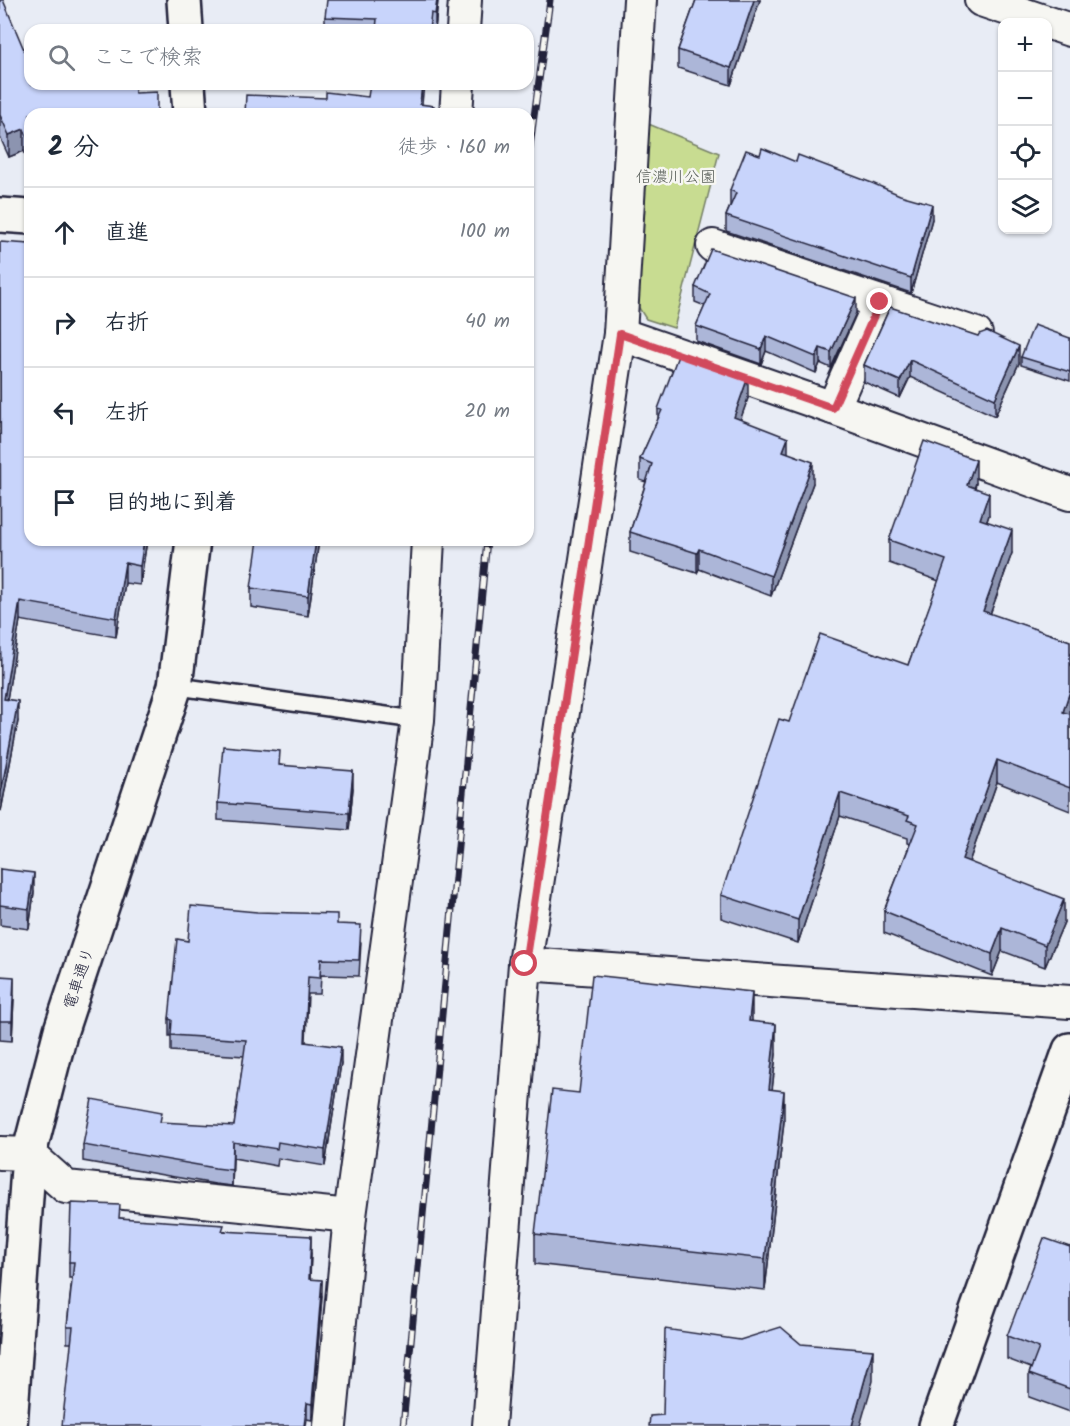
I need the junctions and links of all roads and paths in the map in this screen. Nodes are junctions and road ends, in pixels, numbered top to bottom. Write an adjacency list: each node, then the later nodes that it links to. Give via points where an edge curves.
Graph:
1 (184, 0): 5 (street)
2 (465, 0): 6 (street)
3 (640, 0): 16 (street)
4 (981, 0): 7 (street)
5 (186, 24)
6 (463, 24)
7 (1070, 30)
8 (188, 90): 10 (street)
9 (458, 90): 11 (street)
10 (190, 108)
11 (456, 108)
12 (0, 215): 13 (street)
13 (24, 217)
14 (713, 246): 15 (street)
15 (880, 302): 17 (street); 18 (street)
16 (620, 334): 18 (street); 24 (street)
17 (976, 334)
18 (833, 408): 19 (street)
19 (1070, 494)
20 (192, 546): 22 (street, 電車通り)
21 (428, 546): 23 (street)
22 (175, 686): 23 (lane); 27 (street, 電車通り, via 62,1030)
23 (418, 720): 28 (street)
24 (525, 964): 25 (street); 31 (street)
25 (1070, 1002)
26 (1070, 1050): 32 (street)
27 (15, 1154): 28 (street, via 66,1186); 29 (street, 電車通り)
28 (350, 1216): 30 (street)
29 (10, 1426)
30 (330, 1426)
31 (489, 1426)
32 (936, 1426)

